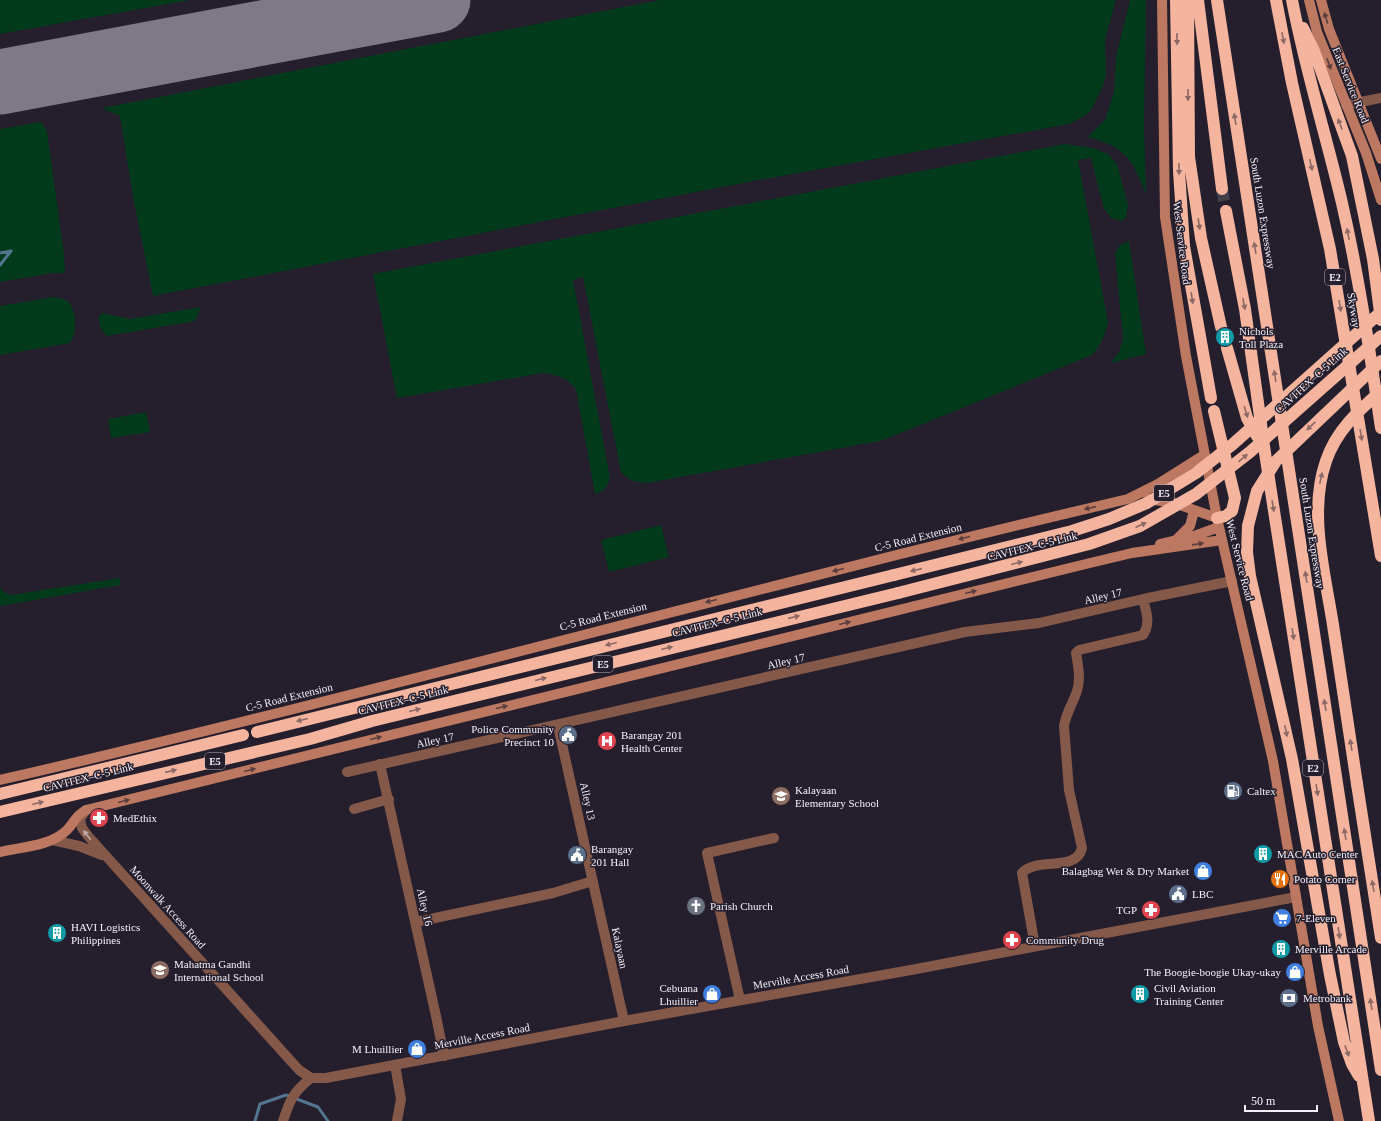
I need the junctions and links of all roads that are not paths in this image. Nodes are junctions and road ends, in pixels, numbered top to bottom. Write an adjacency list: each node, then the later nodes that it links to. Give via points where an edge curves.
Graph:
1 (1162, 0): 28 (main road, West Service Road, via 1165,217)
2 (1176, 0): 24 (highway, one-way to 24, via 1179,177 1184,246)
3 (1188, 0): 19 (highway, one-way to 19, via 1189,157 1201,238)
4 (1198, 0): 14 (highway)
5 (1216, 0): 62 (highway, South Luzon Expressway / E2, one-way to 5)
6 (1276, 0): 35 (highway, Skyway / E2, one-way to 35, via 1330,249)
7 (1309, 0): 12 (main road, East Service Road, one-way to 12, via 1317,32)
8 (1321, 0): 11 (main road, East Service Road, one-way to 8, via 1329,29)
9 (1292, 4): 18 (highway, Skyway / E2, one-way to 9, via 1373,259 1352,156 1314,51); 26 (highway, Skyway / E2, one-way to 9, via 1344,212)
10 (1381, 98): 11 (street)
11 (1358, 102): 12 (street); 13 (main road, East Service Road)
12 (1346, 105): 15 (main road, East Service Road, via 1366,153)
13 (1381, 159)
14 (1222, 189)
15 (1381, 200)
16 (1226, 211): 27 (highway, E2, one-way to 27, via 1245,309)
17 (1381, 312): 39 (highway, CAVITEX–C-5 Link / E5, one-way to 39, bridge, via 1233,444 1191,476 1129,511 1072,531)
18 (1381, 320)
19 (1221, 327)
20 (1381, 336): 48 (highway, CAVITEX–C-5 Link / E5, one-way to 20, bridge, via 310,739 372,721 1090,544 1153,519 1190,498 1225,473)
21 (1227, 348): 27 (highway, E2, one-way to 27, via 1247,418)
22 (1381, 361): 64 (highway, one-way to 64, bridge, via 1283,453 1265,477 1254,499 1248,526 1248,563 1253,592 1292,759 1330,975 1344,1042 1352,1064)
23 (1381, 391): 56 (highway, one-way to 23, bridge, via 1318,519 1318,496 1325,462 1337,438 1355,414)
24 (1210, 398)
25 (1214, 411): 31 (highway, via 1235,498 1232,511)
26 (1381, 428)
27 (1265, 453): 64 (highway, E2, one-way to 64)
28 (1204, 455): 29 (main road, C-5 Road Extension, via 1158,484); 31 (main road, West Service Road)
29 (1128, 499): 30 (main road, via 1154,499); 43 (main road, C-5 Road Extension, one-way to 43, via 690,606 138,748)
30 (1194, 511): 31 (main road); 32 (main road, via 1190,526)
31 (1218, 523): 32 (main road, via 1198,535); 33 (main road, West Service Road)
32 (1177, 539): 34 (main road)
33 (1222, 540): 34 (main road, one-way to 33); 36 (main road, West Service Road)
34 (1132, 553): 47 (main road, one-way to 34)
35 (1381, 556)
36 (1232, 581): 37 (street, Alley 17); 54 (main road, West Service Road, via 1273,761)
37 (1143, 599): 38 (street, Alley 17, via 1039,623 965,632); 57 (street, via 1148,620 1143,635 1079,650 1076,653 1079,667 1078,690 1064,726 1069,790 1082,848 1075,861 1043,865 1022,873)
38 (558, 726): 41 (street, Alley 17); 53 (street, Alley 13)
39 (257, 732)
40 (242, 735): 44 (highway, CAVITEX–C-5 Link / E5)
41 (380, 764): 42 (street, Alley 17); 45 (street, Alley 16)
42 (347, 772)
43 (0, 780)
44 (0, 794)
45 (389, 799): 46 (street); 55 (street, Alley 16)
46 (354, 809)
47 (86, 810): 50 (main road, via 77,815 67,831); 52 (street, Moonwalk Access Road, one-way to 47, via 82,828 80,819)
48 (0, 812)
49 (774, 838): 58 (street, via 707,852)
50 (52, 840): 51 (main road); 52 (street, Moonwalk Access Road, via 80,846)
51 (0, 852)
52 (106, 856): 63 (street, Moonwalk Access Road, via 299,1070)
53 (593, 881): 55 (street, via 553,893); 59 (street, Kalayaan)
54 (1296, 898): 57 (street, Merville Access Road); 69 (main road, West Service Road, via 1318,1026)
55 (416, 922): 60 (street, Alley 16)
56 (1381, 938)
57 (1035, 946): 58 (street, Merville Access Road)
58 (740, 1000): 59 (street, Merville Access Road)
59 (624, 1021): 60 (street, Merville Access Road)
60 (444, 1056): 61 (street, Merville Access Road)
61 (395, 1065): 63 (street, Merville Access Road, via 326,1078); 68 (street, via 401,1099)
62 (1381, 1070)
63 (311, 1078): 65 (street, via 295,1092)
64 (1363, 1082): 70 (highway, E2)
65 (288, 1107): 66 (street); 67 (street)
66 (283, 1121)
67 (288, 1121)
68 (397, 1121)
69 (1339, 1121)
70 (1369, 1121)

